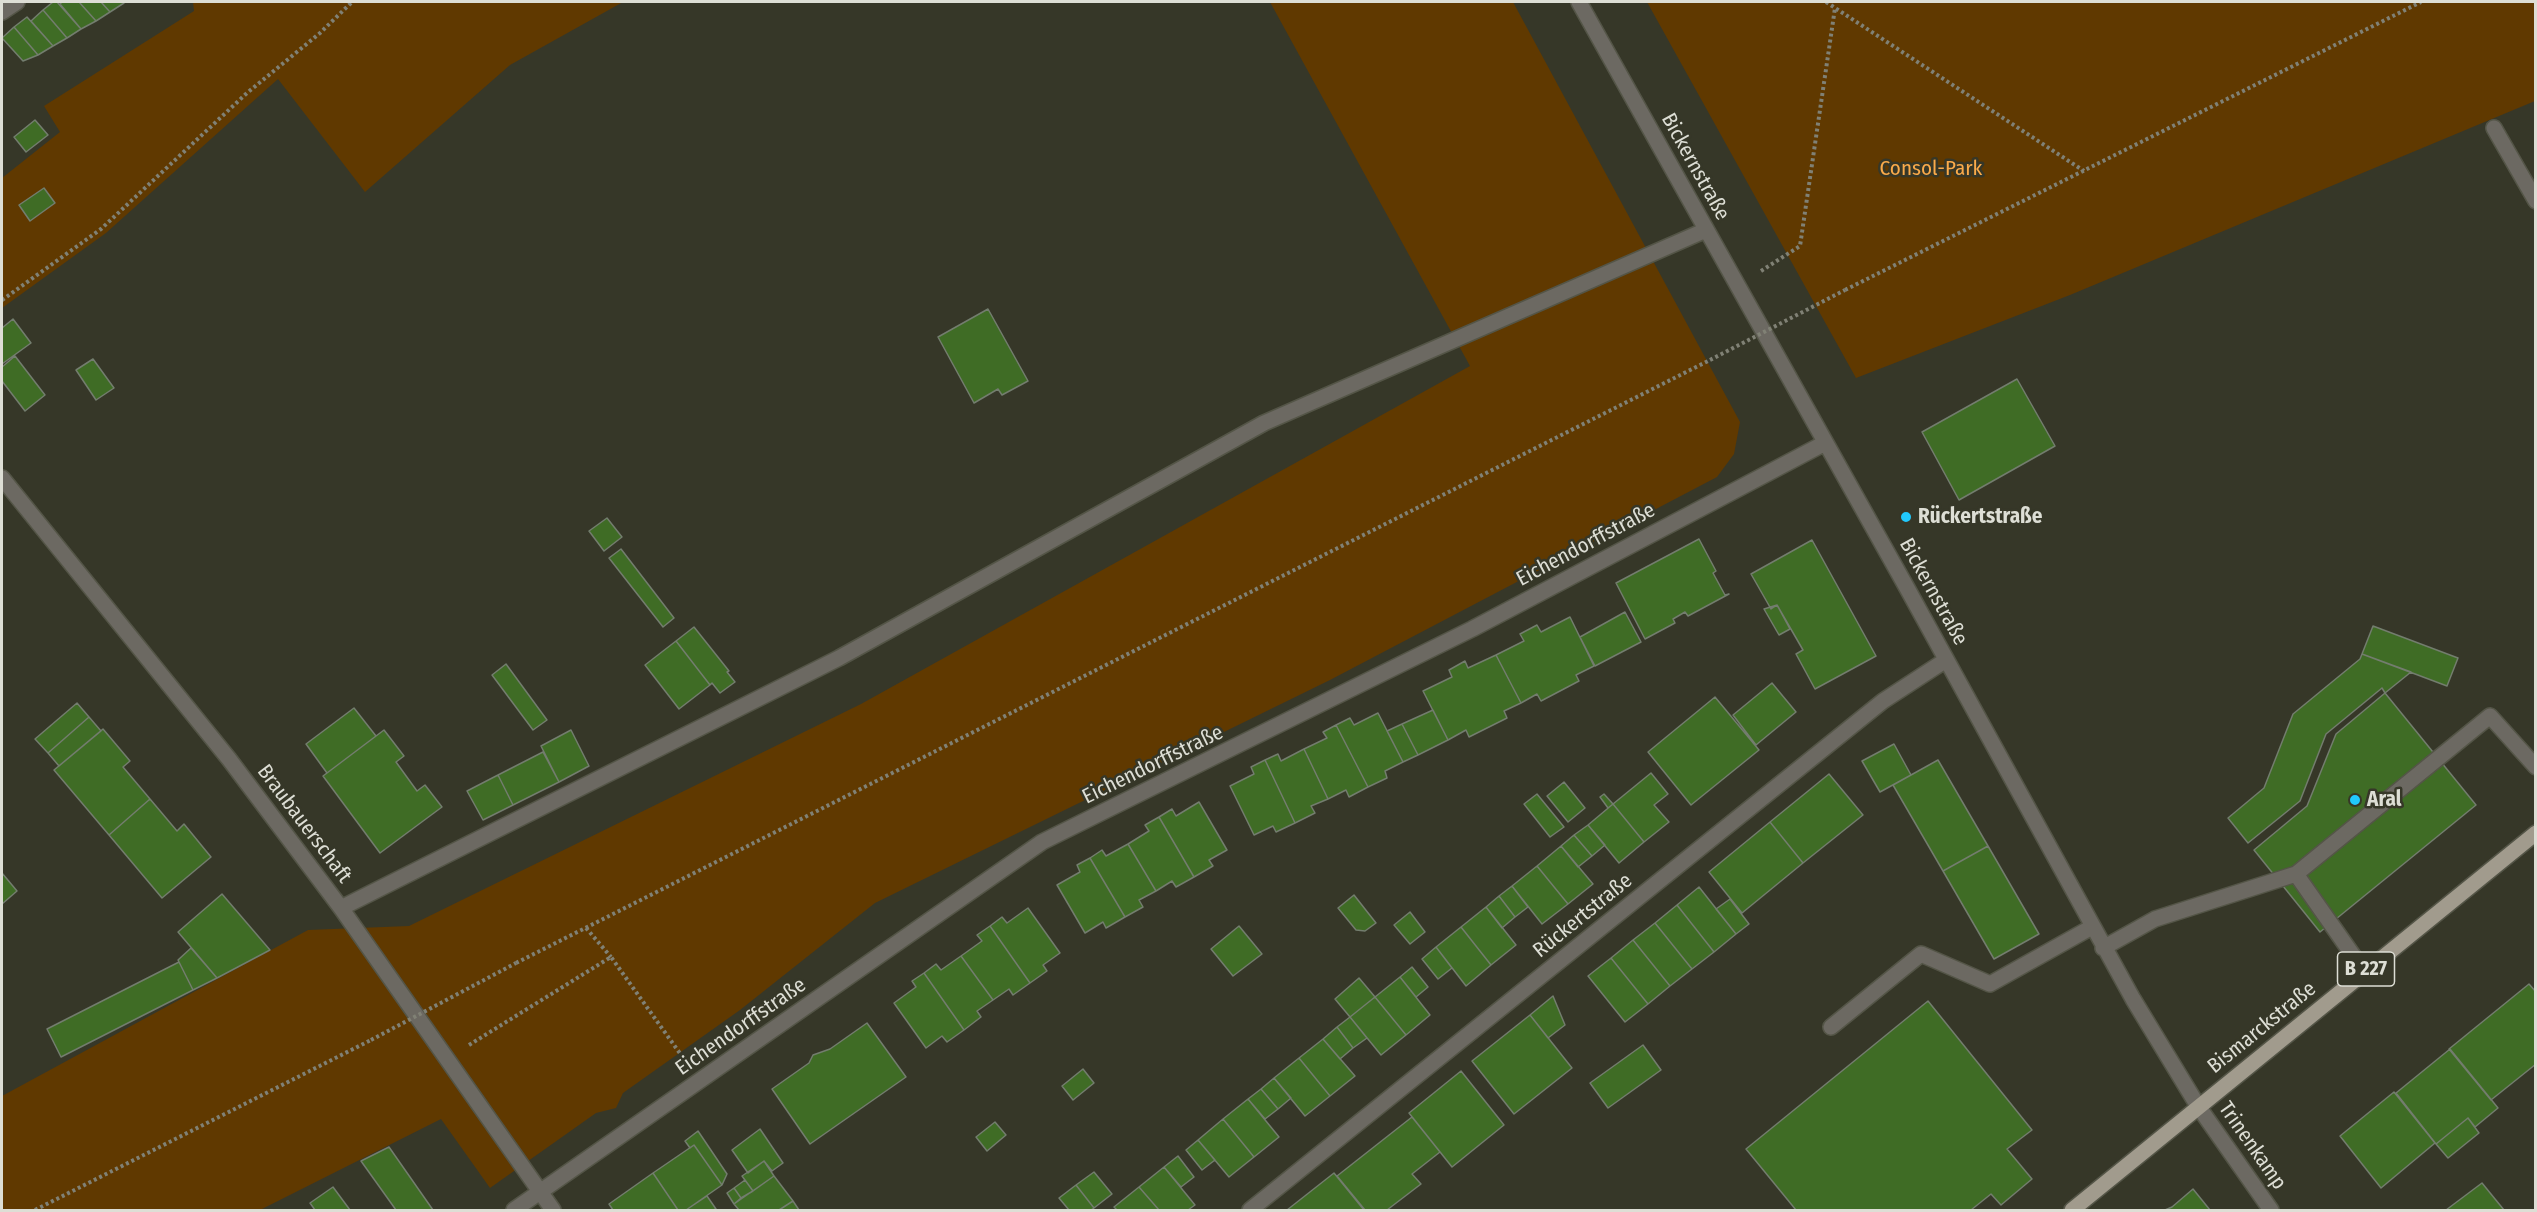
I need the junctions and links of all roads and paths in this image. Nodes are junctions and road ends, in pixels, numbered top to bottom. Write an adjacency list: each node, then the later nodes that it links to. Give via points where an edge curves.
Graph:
1 (17, 2): 7 (street)
2 (352, 2): 13 (path, via 101,229)
3 (1579, 2): 11 (street, Bickernstraße)
4 (1826, 2): 6 (path)
5 (2421, 2): 9 (path)
6 (1835, 8): 9 (path); 12 (path, via 1800,246)
7 (2, 12)
8 (2494, 128): 10 (street)
9 (2084, 171): 22 (path, bridge)
10 (2535, 201)
11 (1706, 230): 12 (street, Bickernstraße); 20 (street, via 1264,423 839,658)
12 (1738, 285): 14 (street, Bickernstraße)
13 (2, 300)
14 (1826, 443): 16 (street, Bickernstraße); 28 (street, Eichendorffstraße, via 1472,629 1042,842)
15 (2, 478): 20 (street, Braubauerschaft, via 229,759)
16 (1946, 660): 21 (street, Bickernstraße); 34 (street, Rückertstraße, via 1883,701)
17 (2535, 767): 19 (street, via 2490,716)
18 (2535, 833): 25 (main road, Bismarckstraße / B 227)
19 (2296, 874): 23 (street, via 2155,919); 25 (street)
20 (341, 908): 27 (street, Braubauerschaft)
21 (2092, 927): 23 (street, Bickernstraße); 26 (street, via 1990,984 1921,954)
22 (586, 928): 24 (path); 31 (path, bridge)
23 (2103, 948): 29 (street, Bickernstraße)
24 (611, 957): 27 (path); 28 (path)
25 (2364, 971): 29 (main road, Bismarckstraße / B 227)
26 (1831, 1027)
27 (447, 1058): 30 (street, Braubauerschaft)
28 (700, 1081): 30 (street, Eichendorffstraße)
29 (2198, 1106): 35 (main road, Bismarckstraße / B 227); 36 (street, Trinenkamp)
30 (541, 1193): 32 (street, Eichendorffstraße); 33 (street, Braubauerschaft)
31 (35, 1210)
32 (514, 1210)
33 (553, 1210)
34 (1250, 1210)
35 (2072, 1210)
36 (2271, 1210)

